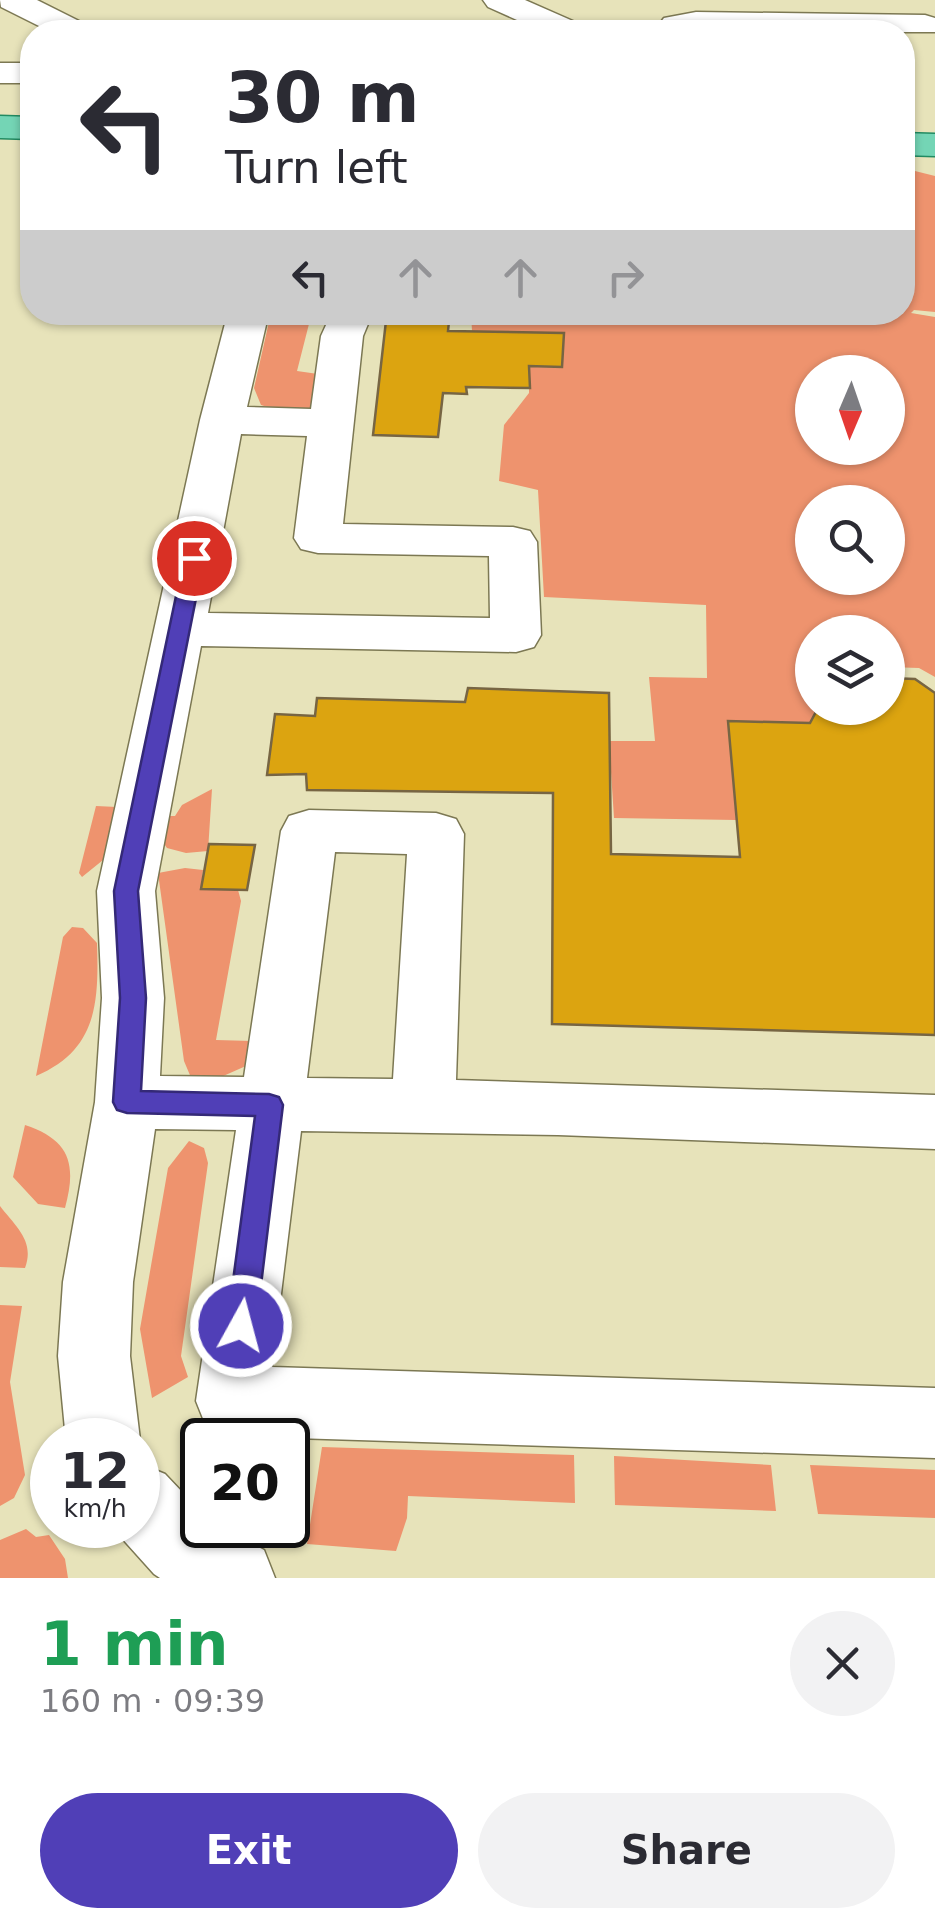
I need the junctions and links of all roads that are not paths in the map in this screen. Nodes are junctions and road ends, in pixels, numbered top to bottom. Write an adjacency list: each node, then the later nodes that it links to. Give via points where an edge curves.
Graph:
1 (12, 0): 3 (street)
2 (500, 0): 4 (street)
3 (51, 20)
4 (544, 20)
5 (246, 325): 7 (street)
6 (348, 325): 8 (street)
7 (222, 420): 8 (street); 9 (street)
8 (330, 423): 9 (street, via 318,538 514,542 516,635)
9 (180, 629): 10 (street, via 126,891 133,998)
10 (127, 1102): 11 (street); 14 (street, via 98,1282 94,1356)
11 (269, 1105): 12 (street); 12 (street, via 309,830 436,834); 15 (street, via 232,1401)
12 (423, 1107): 13 (street)
13 (935, 1122)
14 (101, 1418)
15 (935, 1423)
16 (160, 1527): 17 (street, via 210,1568)
17 (236, 1578)

